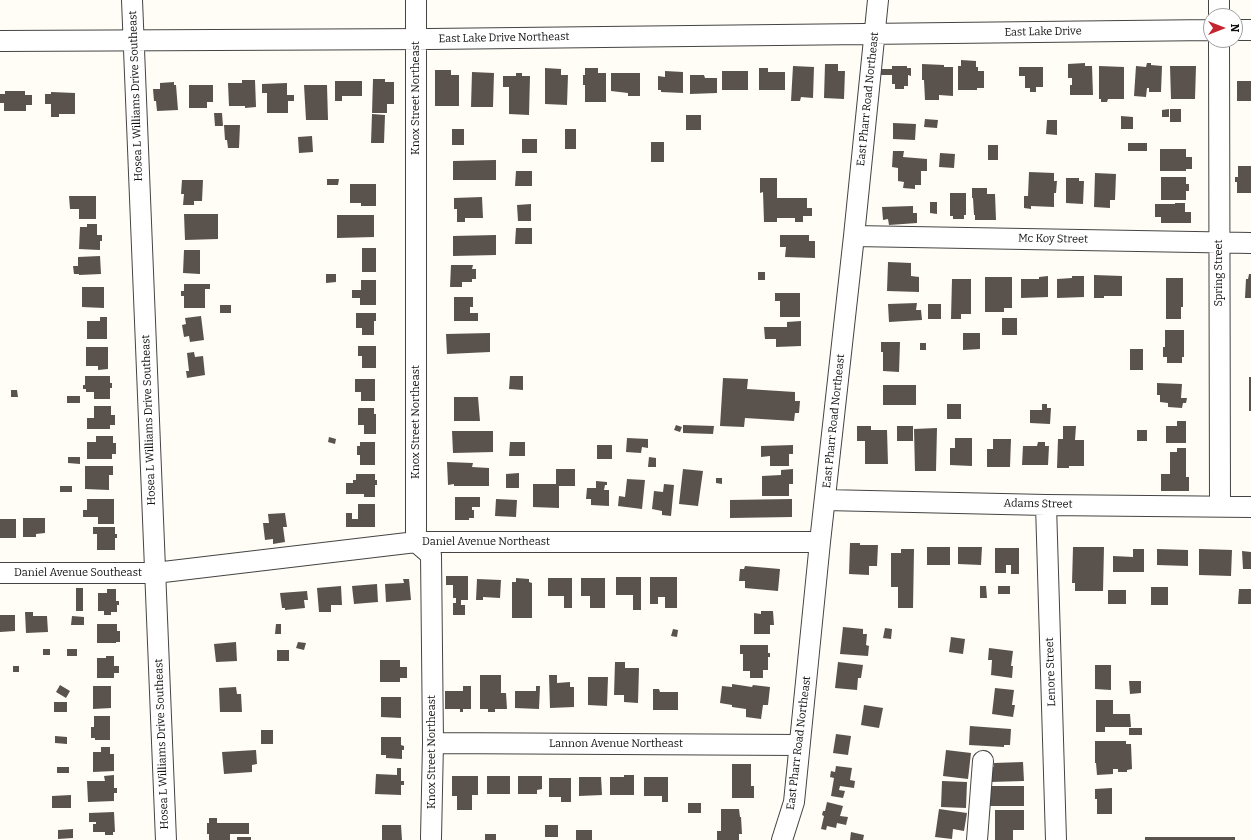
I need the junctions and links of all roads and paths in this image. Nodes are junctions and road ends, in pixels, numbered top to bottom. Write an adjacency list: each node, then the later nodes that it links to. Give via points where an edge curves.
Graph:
1 (132, 0): 8 (street, Hosea L Williams Drive Southeast)
2 (416, 0): 6 (street, Knox Street Northeast)
3 (878, 0): 5 (street, East Pharr Road Northeast)
4 (1203, 30): 5 (street, East Lake Drive)
5 (875, 34): 6 (street, East Lake Drive Northeast); 10 (street, East Pharr Road Northeast)
6 (416, 39): 8 (street, East Lake Drive Northeast); 17 (street, Knox Street Northeast)
7 (0, 41): 8 (street, East Lake Drive Northeast)
8 (133, 41): 20 (street, Hosea L Williams Drive Southeast)
9 (1218, 48): 11 (street, Spring Street)
10 (854, 236): 11 (street, Mc Koy Street); 13 (street, East Pharr Road Northeast)
11 (1219, 242): 12 (street, Mc Koy Street); 15 (street, Spring Street)
12 (1251, 242)
13 (824, 500): 14 (street, Adams Street); 18 (street, East Pharr Road Northeast)
14 (1046, 505): 15 (street, Adams Street); 28 (street, Lenore Street)
15 (1220, 506): 16 (street, Adams Street)
16 (1251, 507)
17 (416, 542): 18 (street, Daniel Avenue Northeast); 20 (street, Daniel Avenue Northeast); 21 (street, Knox Street Northeast, via 431,555)
18 (820, 542): 22 (street, East Pharr Road Northeast)
19 (0, 573): 20 (street, Daniel Avenue Southeast)
20 (155, 574): 25 (street, Hosea L Williams Drive Southeast)
21 (433, 743): 22 (street, Lannon Avenue Northeast); 24 (street, Knox Street Northeast)
22 (799, 745): 26 (street, East Pharr Road Northeast, via 794,802)
23 (983, 761): 27 (street)
24 (431, 838)
25 (166, 840)
26 (782, 840)
27 (977, 840)
28 (1056, 840)

